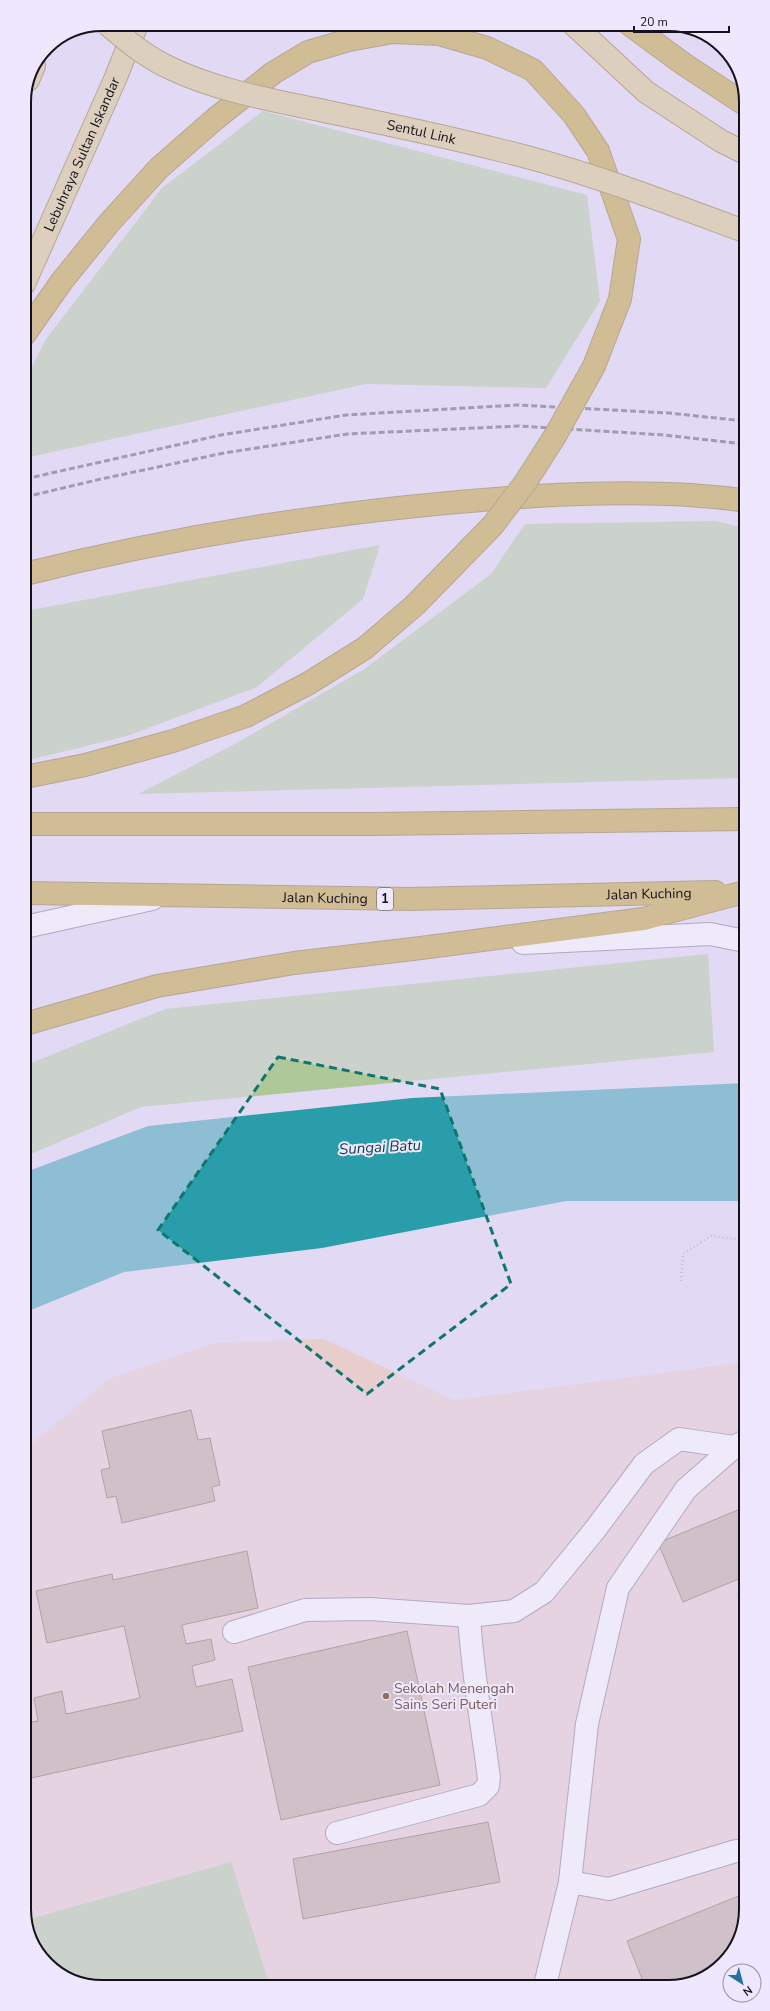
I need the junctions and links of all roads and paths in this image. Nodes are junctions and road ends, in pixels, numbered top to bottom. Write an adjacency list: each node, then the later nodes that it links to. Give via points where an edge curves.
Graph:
1 (115, 31): 7 (main road, Sentul Link, bridge, via 138,50 206,83 269,100 500,150 646,194)
2 (134, 31): 8 (main road, Lebuhraya Sultan Iskandar)
3 (581, 31): 6 (main road, via 646,92)
4 (639, 31): 5 (highway)
5 (739, 100)
6 (739, 150)
7 (739, 229)
8 (31, 268)
9 (31, 325): 12 (highway, bridge, via 62,281 109,223 159,168 215,119 272,74 308,52 349,40 393,32 438,34 487,48 533,70 574,115 598,151 628,239 620,299 594,366 555,436 525,483 493,525 415,605 365,648 309,683 246,716 173,741 100,761)
10 (739, 500): 11 (highway, via 661,493 597,493 461,501 315,517 178,540)
11 (31, 573)
12 (31, 775)
13 (739, 819): 14 (highway, via 375,824)
14 (31, 824)
15 (739, 891): 18 (highway, Jalan Kuching / 1, via 409,899)
16 (739, 892): 21 (highway, via 643,919)
17 (31, 894): 18 (highway, Jalan Kuching / 1)
18 (166, 896): 19 (lane)
19 (31, 926)
20 (739, 940): 21 (lane, via 710,934)
21 (421, 948): 22 (highway, via 294,963 157,986)
22 (31, 1022)
23 (739, 1239): 24 (path, via 711,1236 683,1254)
24 (681, 1281)
25 (739, 1444): 27 (lane, via 679,1439 644,1464 544,1592 514,1611)
26 (739, 1445): 31 (lane, via 686,1489 618,1588 587,1724)
27 (469, 1616): 28 (lane, via 370,1609 305,1610); 29 (lane, via 471,1658 483,1729 488,1786 479,1795)
28 (234, 1632)
29 (336, 1833)
30 (736, 1850): 31 (lane, via 609,1888)
31 (570, 1882): 32 (lane)
32 (546, 1980)

